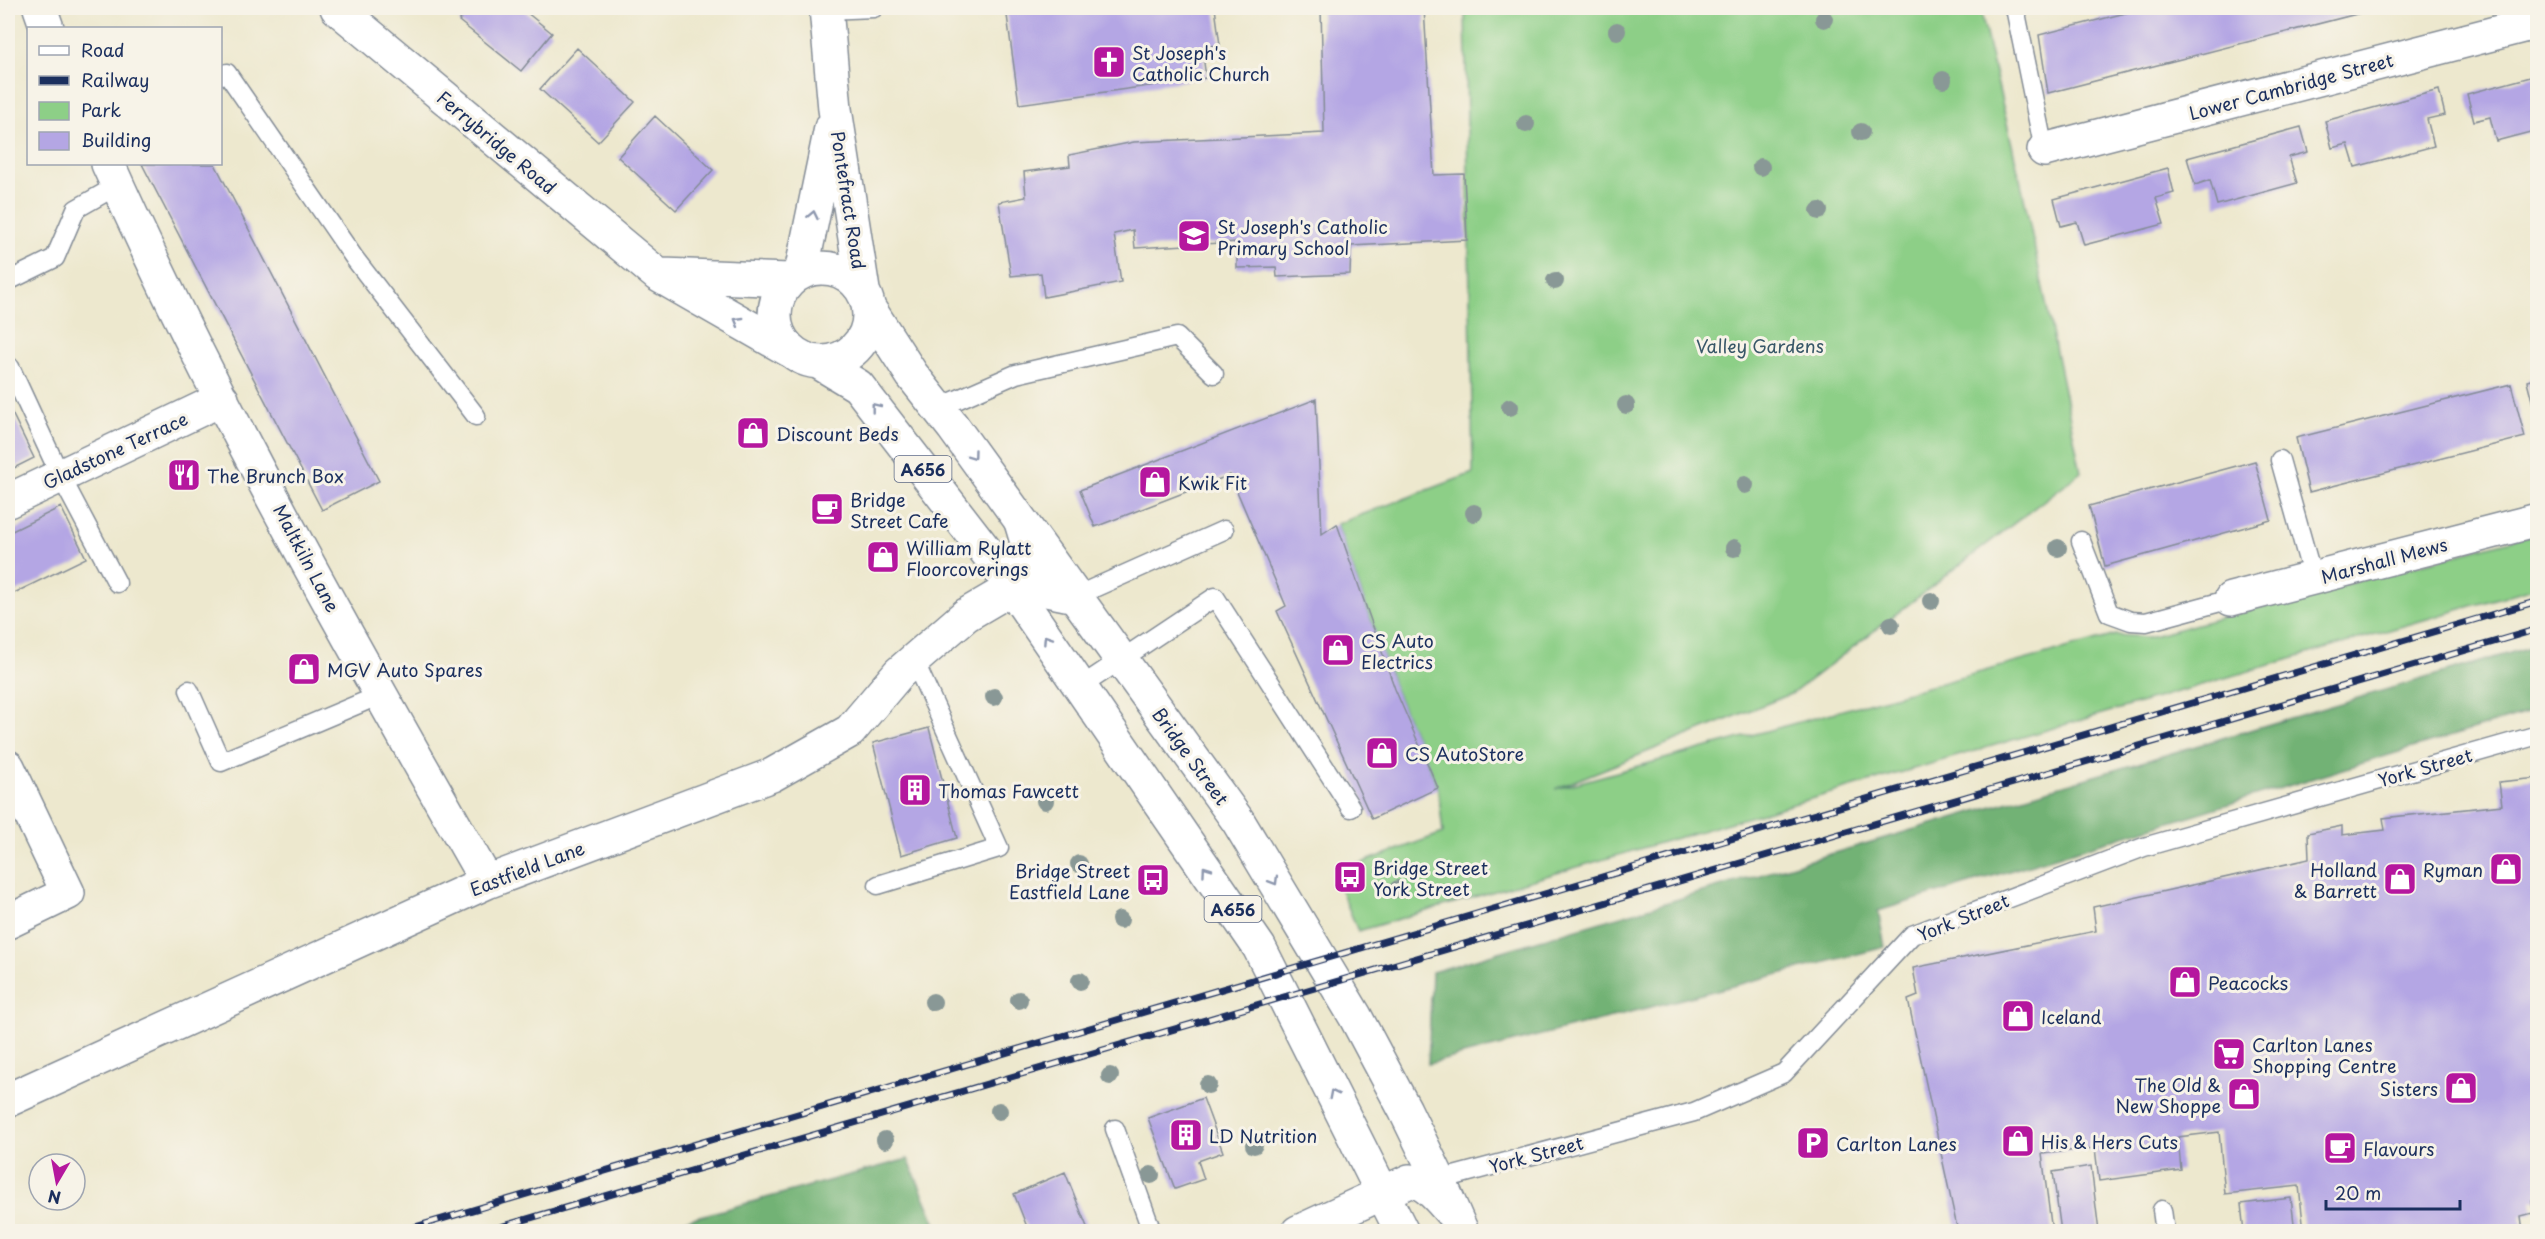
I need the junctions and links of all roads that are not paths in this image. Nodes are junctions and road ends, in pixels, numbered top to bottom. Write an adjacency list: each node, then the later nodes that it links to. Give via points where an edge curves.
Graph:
1 (40, 8): 7 (street)
2 (337, 8): 12 (street, Ferrybridge Road)
3 (874, 8): 5 (lane)
4 (2015, 8): 10 (lane)
5 (826, 9): 9 (street, Pontefract Road / A656)
6 (2538, 22): 10 (street, Lower Cambridge Street)
7 (47, 27)
8 (222, 74): 22 (lane, via 227,73 355,260)
9 (835, 109): 13 (street, Pontefract Road / A656, one-way to 9); 15 (street, Pontefract Road / A656)
10 (2044, 150)
11 (113, 174): 14 (lane, via 76,209 55,258); 20 (street, Maltkiln Lane)
12 (658, 275): 13 (street); 16 (street, Ferrybridge Road, one-way to 12)
13 (795, 276): 15 (street, A656, via 823,267 840,270 851,277); 16 (street, A656, via 781,290 776,306 776,328)
14 (8, 281)
15 (867, 300): 17 (street, A656, via 866,336 853,352); 21 (street, Bridge Street / A656, via 912,375)
16 (789, 350): 17 (street, A656)
17 (820, 363): 32 (street, A656, one-way to 17, via 858,386)
18 (10, 367): 24 (lane)
19 (1215, 374): 21 (lane, via 1177,337 1016,374)
20 (222, 399): 24 (street, Gladstone Terrace); 39 (street, Maltkiln Lane)
21 (938, 408): 27 (street, Bridge Street / A656, one-way to 27)
22 (476, 416)
23 (2280, 460): 30 (lane)
24 (60, 475): 25 (street, Gladstone Terrace); 31 (lane)
25 (8, 501)
26 (2538, 520): 30 (street, Marshall Mews)
27 (1021, 522): 32 (street, Eastfield Lane, via 1030,565); 33 (street, Bridge Street / A656)
28 (1224, 530): 33 (lane)
29 (2081, 541): 34 (lane, via 2109,613 2146,622)
30 (2313, 578): 34 (street, Marshall Mews)
31 (117, 583)
32 (1012, 588): 33 (street, via 1037,588); 35 (street, Eastfield Lane, via 966,615); 37 (street, A656, one-way to 32)
33 (1076, 596): 36 (street, Bridge Street / A656)
34 (2231, 599)
35 (914, 660): 43 (street, Eastfield Lane, via 850,731 771,775); 44 (lane, via 999,848)
36 (1122, 660): 37 (lane); 42 (lane, via 1215,597); 47 (street, Bridge Street / A656, one-way to 47, via 1238,821 1349,1006)
37 (1080, 687): 50 (street, A656, one-way to 37, via 1259,947)
38 (189, 690): 39 (lane, via 221,762)
39 (380, 695): 43 (street, Maltkiln Lane)
40 (2538, 735): 49 (lane, York Street, via 2144,847 1912,935 1784,1073 1695,1112)
41 (8, 767): 45 (street, via 68,893)
42 (1351, 808)
43 (487, 882): 46 (street, Eastfield Lane)
44 (878, 885)
45 (8, 922)
46 (8, 1100)
47 (1405, 1110): 49 (street, Bridge Street / A656); 50 (street, via 1410,1161 1404,1172)
48 (1115, 1129): 53 (lane)
49 (1439, 1179): 52 (street, Bridge Street / A656)
50 (1382, 1191): 52 (street, via 1416,1181); 54 (street); 55 (street, A656)
51 (2162, 1210): 56 (lane)
52 (1458, 1223)
53 (1152, 1232)
54 (1298, 1232)
55 (1402, 1232)
56 (2165, 1232)

